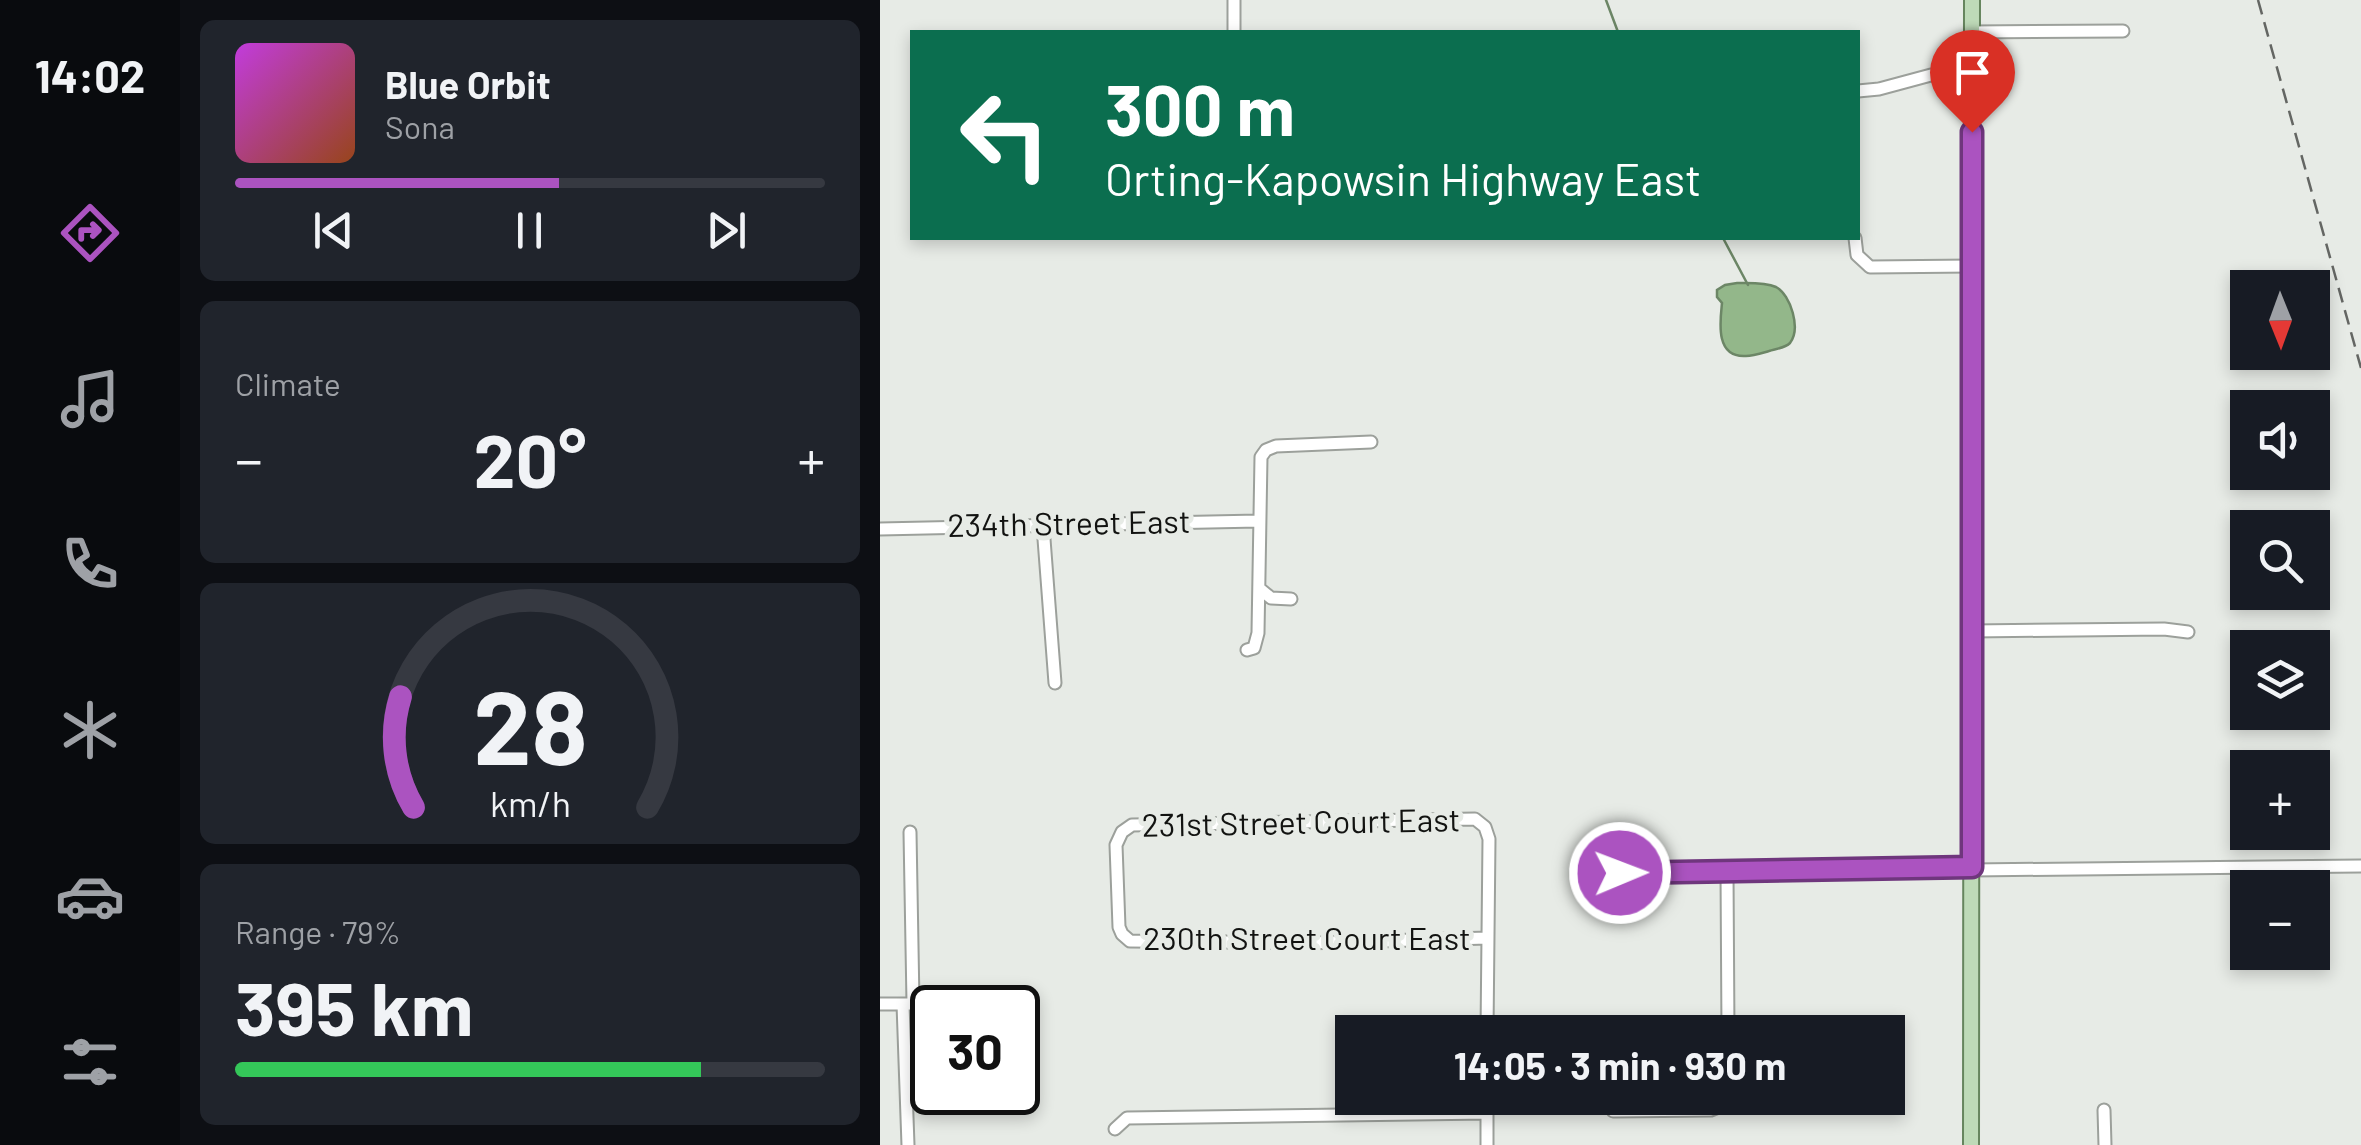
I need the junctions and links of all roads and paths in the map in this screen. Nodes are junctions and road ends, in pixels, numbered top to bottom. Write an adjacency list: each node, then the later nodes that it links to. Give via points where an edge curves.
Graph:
1 (1234, 0): 3 (street)
2 (1972, 0): 5 (main road)
3 (1234, 30)
4 (2124, 31): 5 (street)
5 (1972, 32): 6 (main road)
6 (1972, 81): 7 (street, via 1930,76); 9 (main road)
7 (1860, 91)
8 (1855, 240): 9 (street, via 1866,265)
9 (1972, 266): 16 (main road)
10 (1370, 442): 11 (street, via 1276,446 1263,453)
11 (1258, 522): 12 (street, 234th Street East); 14 (street)
12 (1043, 526): 13 (street, 234th Street East); 19 (street)
13 (880, 528)
14 (1260, 589): 15 (street); 18 (street, via 1258,633)
15 (1291, 600)
16 (1972, 631): 17 (street); 22 (main road)
17 (2188, 632)
18 (1248, 650)
19 (1054, 683)
20 (910, 832): 28 (street)
21 (2361, 866): 22 (street)
22 (1972, 869): 23 (street); 37 (main road)
23 (1727, 872): 24 (street); 30 (street)
24 (1620, 873)
25 (1488, 938): 26 (street, 230th Street Court East); 26 (street, 231st Street Court East, via 1489,840 1476,818 1132,825 1116,844 1119,927); 29 (street)
26 (1126, 939)
27 (880, 1004): 28 (street)
28 (908, 1004): 35 (street)
29 (1488, 1015)
30 (1728, 1015)
31 (2104, 1110): 38 (street)
32 (1343, 1115): 34 (street, via 1127,1118)
33 (1487, 1115): 36 (street)
34 (1115, 1129)
35 (908, 1145)
36 (1487, 1145)
37 (1971, 1145)
38 (2104, 1145)

